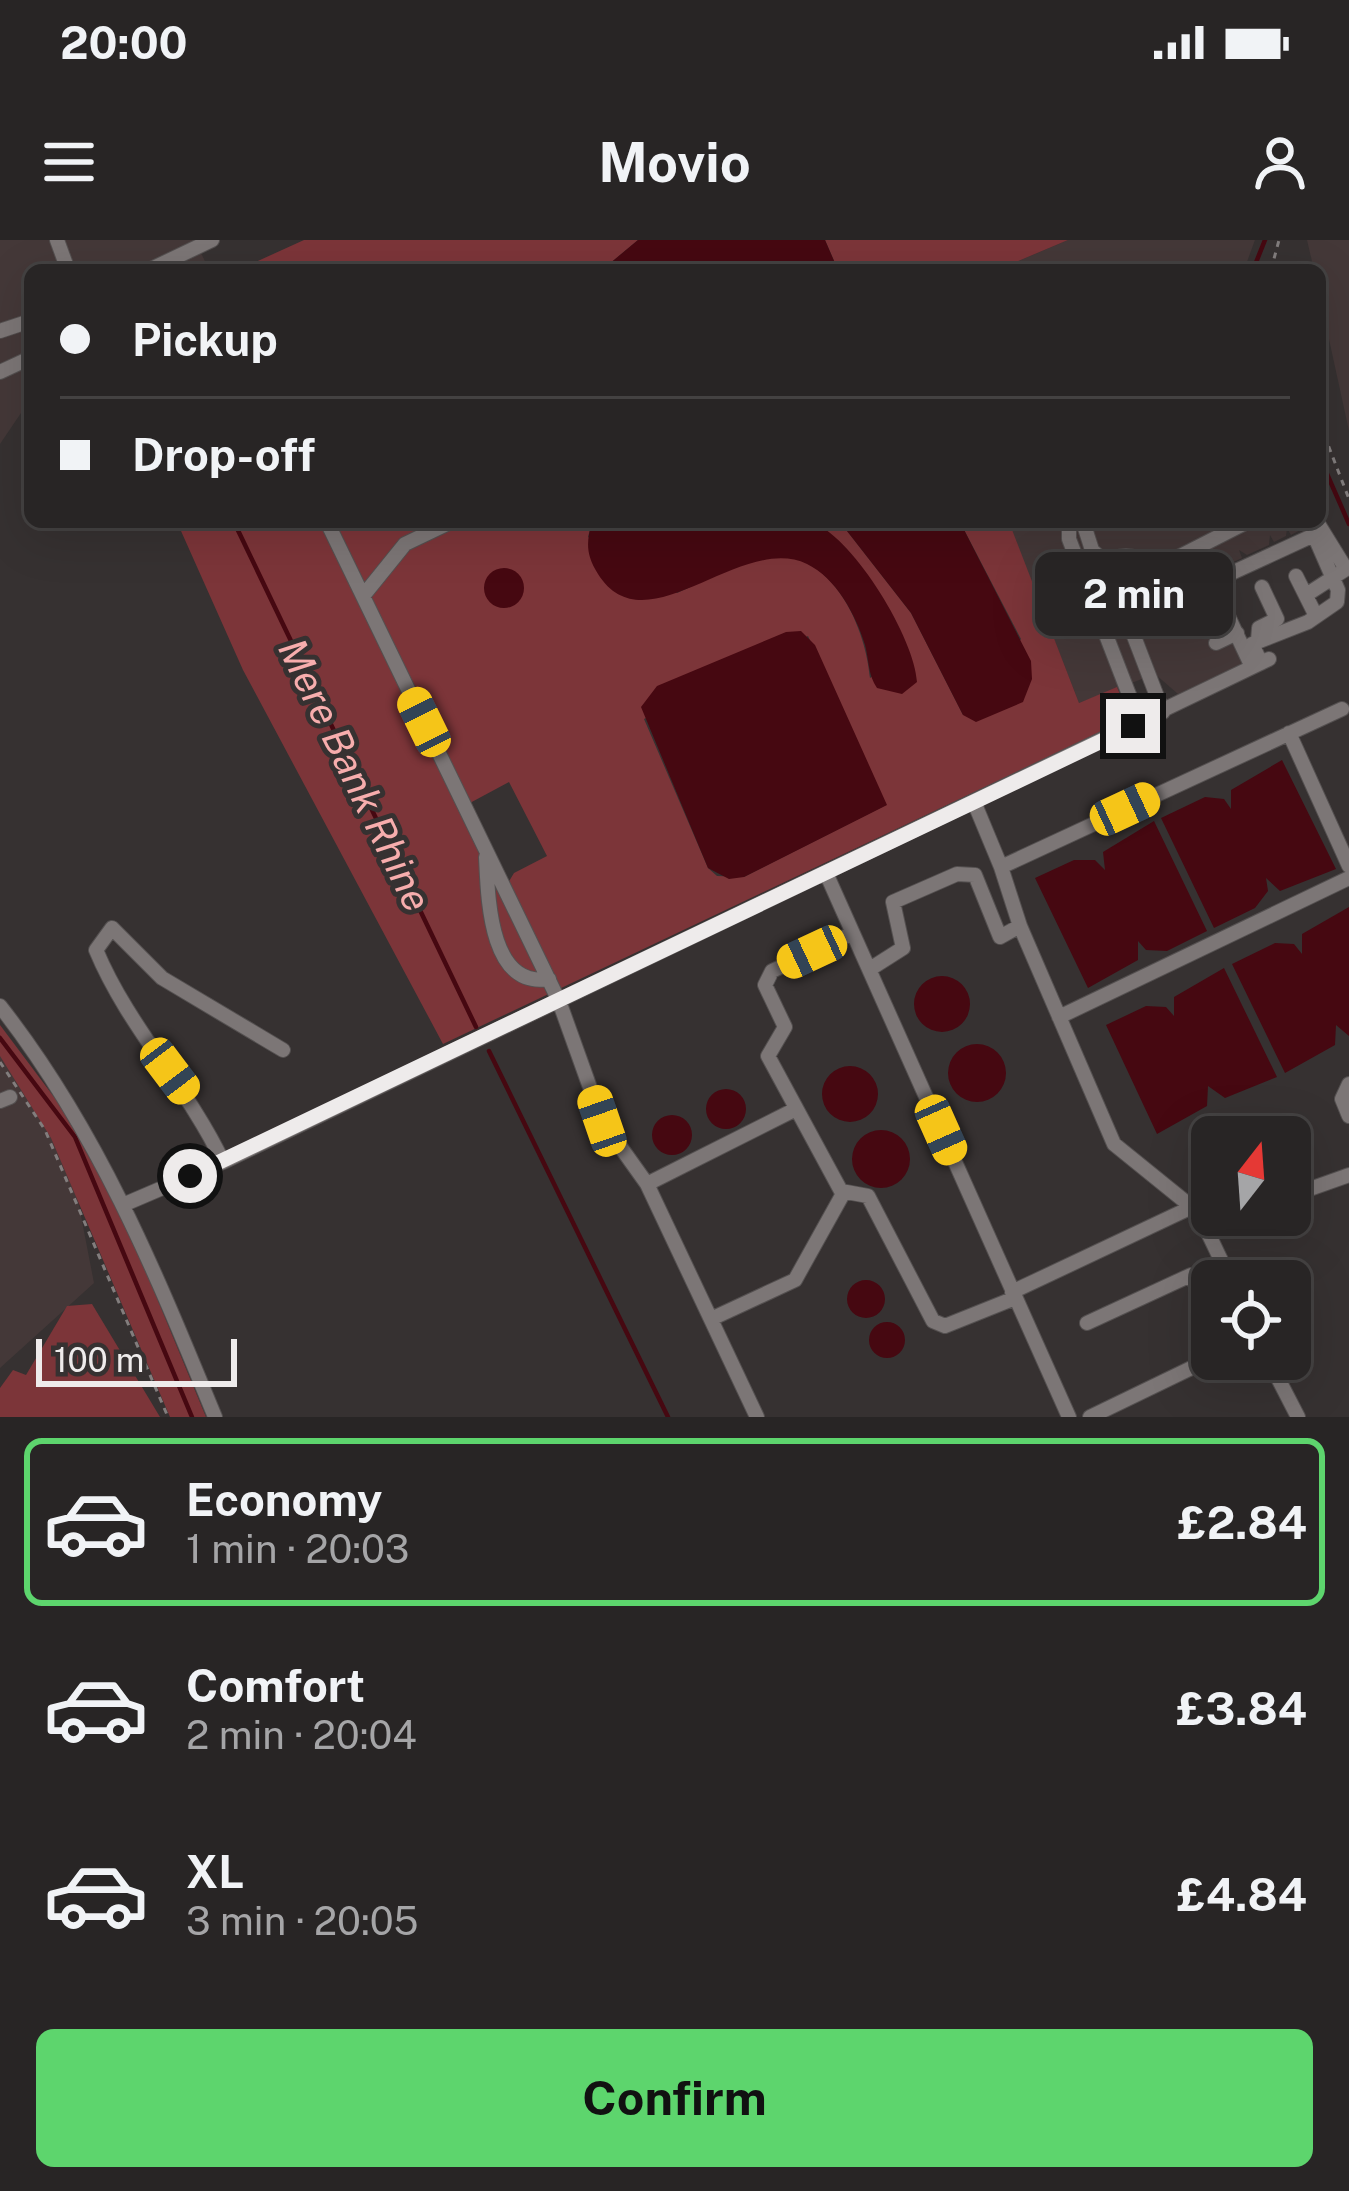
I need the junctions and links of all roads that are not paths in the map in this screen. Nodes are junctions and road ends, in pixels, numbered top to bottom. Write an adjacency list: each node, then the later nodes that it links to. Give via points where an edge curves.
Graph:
1 (212, 240): 2 (street)
2 (162, 264)
3 (330, 528): 15 (street)
4 (438, 528): 15 (street, via 405,544)
5 (1070, 528): 14 (street)
6 (1086, 528): 9 (street)
7 (1235, 528): 10 (street)
8 (1321, 528): 12 (street, via 1344,562)
9 (1107, 564): 10 (street, via 1132,556); 14 (street)
10 (1151, 571): 16 (street, via 1153,594)
11 (1297, 576): 12 (street, via 1310,602)
12 (1335, 580): 17 (street, via 1314,536 1212,581); 18 (street, via 1335,606)
13 (1262, 587): 18 (street, via 1277,619 1259,628)
14 (1094, 593): 16 (street); 23 (street)
15 (362, 596): 26 (street)
16 (1125, 613): 22 (street)
17 (1237, 634): 19 (street); 20 (street)
18 (1258, 640): 20 (street, via 1252,644)
19 (1216, 643)
20 (1261, 663): 22 (street)
21 (1342, 709): 24 (street)
22 (1163, 712): 23 (street)
23 (1140, 723): 25 (street)
24 (1289, 733): 27 (street); 28 (street)
25 (974, 802): 28 (street); 29 (street)
26 (485, 849): 34 (street); 34 (street, via 500,949 517,972)
27 (1349, 866)
28 (1001, 867): 31 (street)
29 (826, 873): 32 (street); 35 (street)
30 (1349, 878): 37 (street)
31 (1020, 926): 33 (street, via 1000,937 975,875 957,874 892,902 903,948); 37 (street)
32 (851, 934): 33 (street); 40 (street, via 772,971 765,985 785,1027 768,1056)
33 (870, 969): 51 (street)
34 (549, 979): 35 (street)
35 (560, 1001): 42 (street); 44 (street, via 602,1121)
36 (0, 1006): 48 (street, via 67,1098)
37 (1059, 1018): 47 (street, via 1114,1144)
38 (284, 1050): 42 (street, via 162,978 112,928 96,950 124,1012 196,1105)
39 (1349, 1084): 41 (street, via 1342,1099)
40 (794, 1110): 44 (street); 46 (street)
41 (1349, 1116)
42 (223, 1162): 48 (street)
43 (1349, 1175): 45 (street)
44 (646, 1184): 52 (street)
45 (1311, 1189)
46 (844, 1192): 51 (street, via 868,1196 933,1321 945,1325); 52 (street, via 795,1280)
47 (1191, 1202)
48 (125, 1204): 56 (street)
49 (1191, 1215): 51 (street)
50 (1191, 1275): 53 (street)
51 (1013, 1295): 58 (street)
52 (710, 1319): 57 (street)
53 (1087, 1323)
54 (1191, 1368): 59 (street)
55 (1279, 1380): 60 (street)
56 (214, 1417)
57 (757, 1417)
58 (1069, 1417)
59 (1090, 1417)
60 (1298, 1417)

